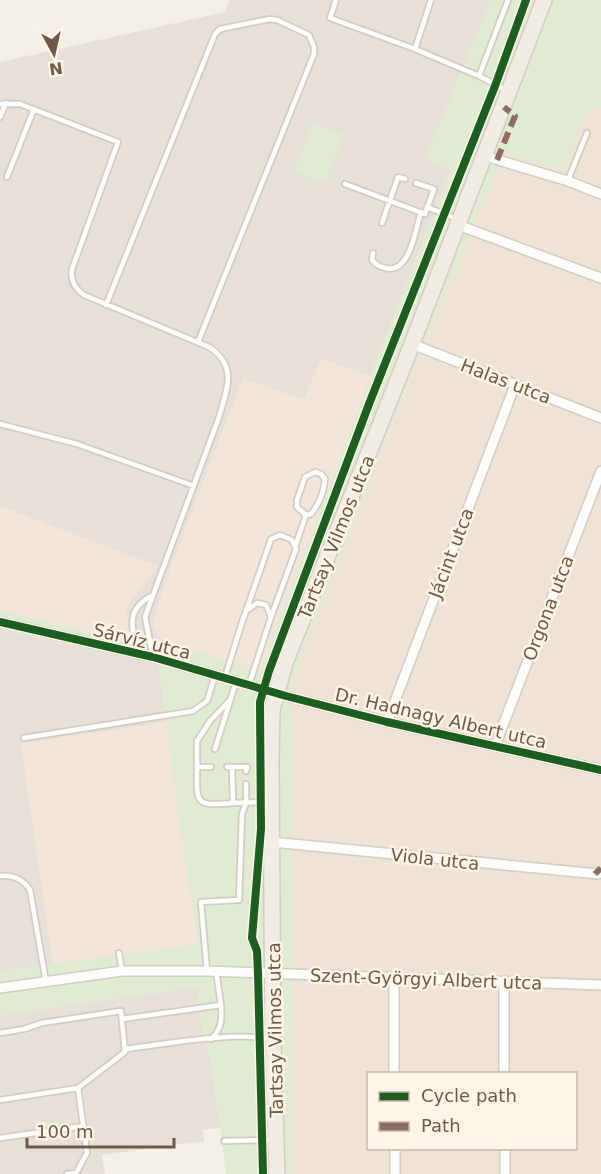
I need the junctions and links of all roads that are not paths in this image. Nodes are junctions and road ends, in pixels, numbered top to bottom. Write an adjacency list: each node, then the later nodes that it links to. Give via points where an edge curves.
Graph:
1 (336, 0): 5 (lane, via 330,18)
2 (431, 0): 5 (lane)
3 (508, 0): 6 (lane)
4 (544, 0): 7 (main road, Tartsay Vilmos utca)
5 (415, 49): 6 (lane)
6 (479, 76): 7 (lane)
7 (510, 92): 12 (main road, Tartsay Vilmos utca)
8 (3, 104): 9 (lane, via 20,104); 10 (lane)
9 (34, 110): 13 (lane); 26 (lane, via 118,142 71,274 78,291)
10 (0, 117)
11 (587, 132): 15 (lane)
12 (485, 156): 15 (street); 22 (main road, Tartsay Vilmos utca)
13 (7, 177)
14 (405, 179): 19 (lane, via 398,177)
15 (568, 181): 18 (street)
16 (416, 183): 20 (lane, via 434,189)
17 (345, 184): 19 (lane)
18 (601, 194)
19 (389, 200): 21 (lane); 23 (lane)
20 (427, 207): 21 (lane, via 424,214); 22 (lane)
21 (421, 212): 24 (lane, via 401,265 393,269 377,265 372,260)
22 (459, 222): 25 (street); 28 (main road, Tartsay Vilmos utca)
23 (382, 223)
24 (373, 253)
25 (601, 278)
26 (106, 305): 27 (lane); 27 (lane, via 215,34 220,29 277,20 309,35 314,54)
27 (198, 342): 33 (lane, via 220,357 227,369 228,382)
28 (412, 344): 29 (street, Halas utca); 45 (main road, Tartsay Vilmos utca)
29 (515, 385): 30 (street, Halas utca); 47 (street, Jácint utca)
30 (601, 418)
31 (0, 424): 33 (lane, via 77,444)
32 (601, 471): 49 (street, Orgona utca)
33 (194, 486): 36 (lane)
34 (306, 515): 34 (lane, via 318,505 325,486 325,479 315,472 305,477 297,500 297,507); 35 (lane)
35 (295, 547): 37 (lane, via 292,540 280,535 271,539); 38 (lane)
36 (153, 595): 40 (lane, via 134,610 131,626); 41 (lane, via 145,617)
37 (244, 617): 38 (lane, via 257,603 266,605); 42 (lane)
38 (271, 617): 44 (lane)
39 (0, 622): 40 (street, Sárvíz utca)
40 (139, 654): 41 (street, Sárvíz utca)
41 (153, 657): 42 (street, Sárvíz utca)
42 (220, 677): 43 (street, Sárvíz utca); 48 (lane, via 207,701 193,711)
43 (236, 682): 44 (street, Sárvíz utca); 46 (lane)
44 (249, 686): 45 (street, Sárvíz utca)
45 (275, 693): 47 (street, Dr. Hadnagy Albert utca); 56 (main road, Tartsay Vilmos utca)
46 (229, 701): 50 (lane); 51 (lane, via 198,741)
47 (387, 722): 49 (street, Dr. Hadnagy Albert utca)
48 (24, 738)
49 (495, 746): 53 (street, Dr. Hadnagy Albert utca)
50 (214, 749)
51 (197, 767): 52 (lane); 57 (lane, via 200,801)
52 (212, 767)
53 (601, 770)
54 (246, 771): 57 (lane, via 247,767 230,767)
55 (246, 783): 58 (lane)
56 (271, 802): 58 (lane); 59 (main road, Tartsay Vilmos utca)
57 (233, 803): 58 (lane)
58 (246, 803): 64 (lane, via 242,814 239,900 201,902)
59 (272, 842): 60 (street, Viola utca); 65 (main road, Tartsay Vilmos utca)
60 (598, 874)
61 (0, 876): 68 (lane, via 22,880 30,890)
62 (119, 953): 63 (lane)
63 (122, 971): 64 (street, Szent-Györgyi Albert utca); 68 (street, Szent-Györgyi Albert utca)
64 (211, 971): 65 (street, Szent-Györgyi Albert utca); 71 (lane)
65 (273, 973): 66 (street, Szent-Györgyi Albert utca); 75 (main road, Tartsay Vilmos utca)
66 (394, 977): 67 (street, Szent-Györgyi Albert utca); 77 (street)
67 (504, 981): 69 (street, Szent-Györgyi Albert utca); 78 (street)
68 (46, 982): 70 (street, Szent-Györgyi Albert utca)
69 (601, 985)
70 (0, 988)
71 (220, 1005): 72 (lane); 74 (lane, via 221,1023)
72 (122, 1019): 73 (lane, via 121,1011); 76 (lane)
73 (0, 1033)
74 (211, 1039): 75 (lane, via 256,1036); 76 (lane)
75 (273, 1044): 83 (main road, Tartsay Vilmos utca)
76 (126, 1049): 79 (lane)
77 (394, 1072)
78 (504, 1072)
79 (78, 1088): 80 (lane); 81 (lane)
80 (0, 1100)
81 (84, 1126): 82 (lane); 87 (lane, via 87,1153 76,1173)
82 (0, 1138)
83 (277, 1139): 84 (lane); 88 (main road, Tartsay Vilmos utca)
84 (224, 1142)
85 (394, 1150): 89 (street)
86 (505, 1150): 90 (street)
87 (67, 1174)
88 (277, 1174)
89 (395, 1174)
90 (505, 1174)

